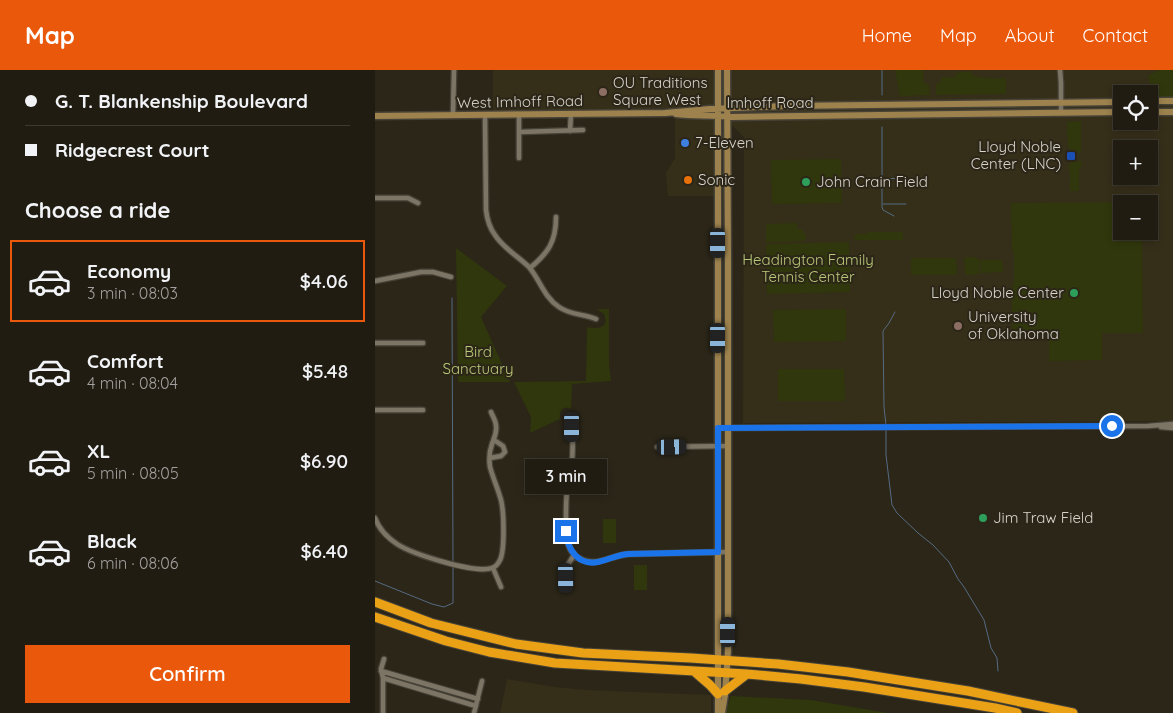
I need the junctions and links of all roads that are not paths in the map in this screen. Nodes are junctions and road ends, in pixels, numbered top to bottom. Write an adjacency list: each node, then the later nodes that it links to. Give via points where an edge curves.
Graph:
1 (453, 70): 18 (street)
2 (718, 70): 11 (main road)
3 (727, 70): 9 (main road)
4 (1060, 70): 7 (street)
5 (1158, 101): 6 (main road)
6 (1173, 101)
7 (1061, 102): 8 (main road, Imhoff Road); 9 (main road, Imhoff Road); 15 (street)
8 (1113, 102)
9 (727, 108): 11 (main road, Imhoff Road); 21 (main road)
10 (665, 112): 11 (main road, Imhoff Road, via 687,115); 17 (main road, West Imhoff Road)
11 (718, 112): 21 (main road, Imhoff Road); 41 (main road)
12 (1113, 112): 15 (main road, Imhoff Road)
13 (1158, 112): 14 (main road)
14 (1173, 112)
15 (1061, 113): 21 (main road, Imhoff Road)
16 (519, 114): 17 (main road, West Imhoff Road); 19 (main road, West Imhoff Road); 24 (street)
17 (571, 114): 23 (street)
18 (453, 115): 19 (main road, West Imhoff Road); 20 (main road, West Imhoff Road)
19 (485, 115): 29 (street, via 487,220 497,239)
20 (375, 116)
21 (727, 116): 42 (main road)
22 (583, 130): 23 (street)
23 (570, 131): 24 (street)
24 (519, 132): 25 (street)
25 (519, 158)
26 (375, 198): 27 (street, via 408,198)
27 (418, 203)
28 (556, 217): 29 (street, via 551,246)
29 (530, 268): 32 (street, via 552,302 564,310)
30 (451, 277): 31 (street, via 421,272)
31 (375, 281)
32 (596, 319)
33 (423, 342): 34 (street)
34 (375, 343)
35 (375, 410): 36 (street)
36 (423, 410)
37 (491, 412): 44 (street, via 497,428)
38 (568, 416): 52 (street, via 572,427 572,463 567,492 566,537)
39 (1173, 424): 40 (street)
40 (1150, 426): 42 (street); 43 (street)
41 (718, 428): 42 (street); 45 (main road)
42 (728, 428): 46 (main road)
43 (1173, 428)
44 (494, 440): 48 (street); 48 (street, via 503,446 505,452)
45 (718, 446): 46 (street); 47 (street); 50 (main road)
46 (728, 446): 51 (main road)
47 (657, 447)
48 (490, 458): 53 (street, via 503,517 502,556)
49 (375, 521): 53 (street, via 387,536 409,550 460,566)
50 (718, 552): 51 (street); 52 (street, via 628,554 593,562); 59 (main road)
51 (728, 552): 59 (main road, via 728,650)
52 (574, 555): 55 (street, via 567,566)
53 (493, 568): 54 (street)
54 (501, 587)
55 (566, 588)
56 (375, 602): 59 (highway, via 431,623 516,644 583,653)
57 (375, 617): 61 (highway, via 446,641 555,663)
58 (384, 659): 60 (street)
59 (722, 660): 62 (main road); 74 (highway, via 848,672 968,691)
60 (381, 671): 64 (street); 67 (street)
61 (695, 672): 62 (highway); 66 (highway)
62 (722, 673): 63 (highway); 66 (main road)
63 (747, 674): 66 (highway); 73 (highway, via 864,687)
64 (383, 678): 68 (street); 69 (street)
65 (482, 680): 67 (street)
66 (722, 692): 71 (main road); 72 (main road)
67 (477, 700): 68 (street)
68 (476, 706): 70 (street)
69 (383, 713)
70 (475, 713)
71 (718, 713)
72 (722, 713)
73 (1017, 713)
74 (1073, 713)

